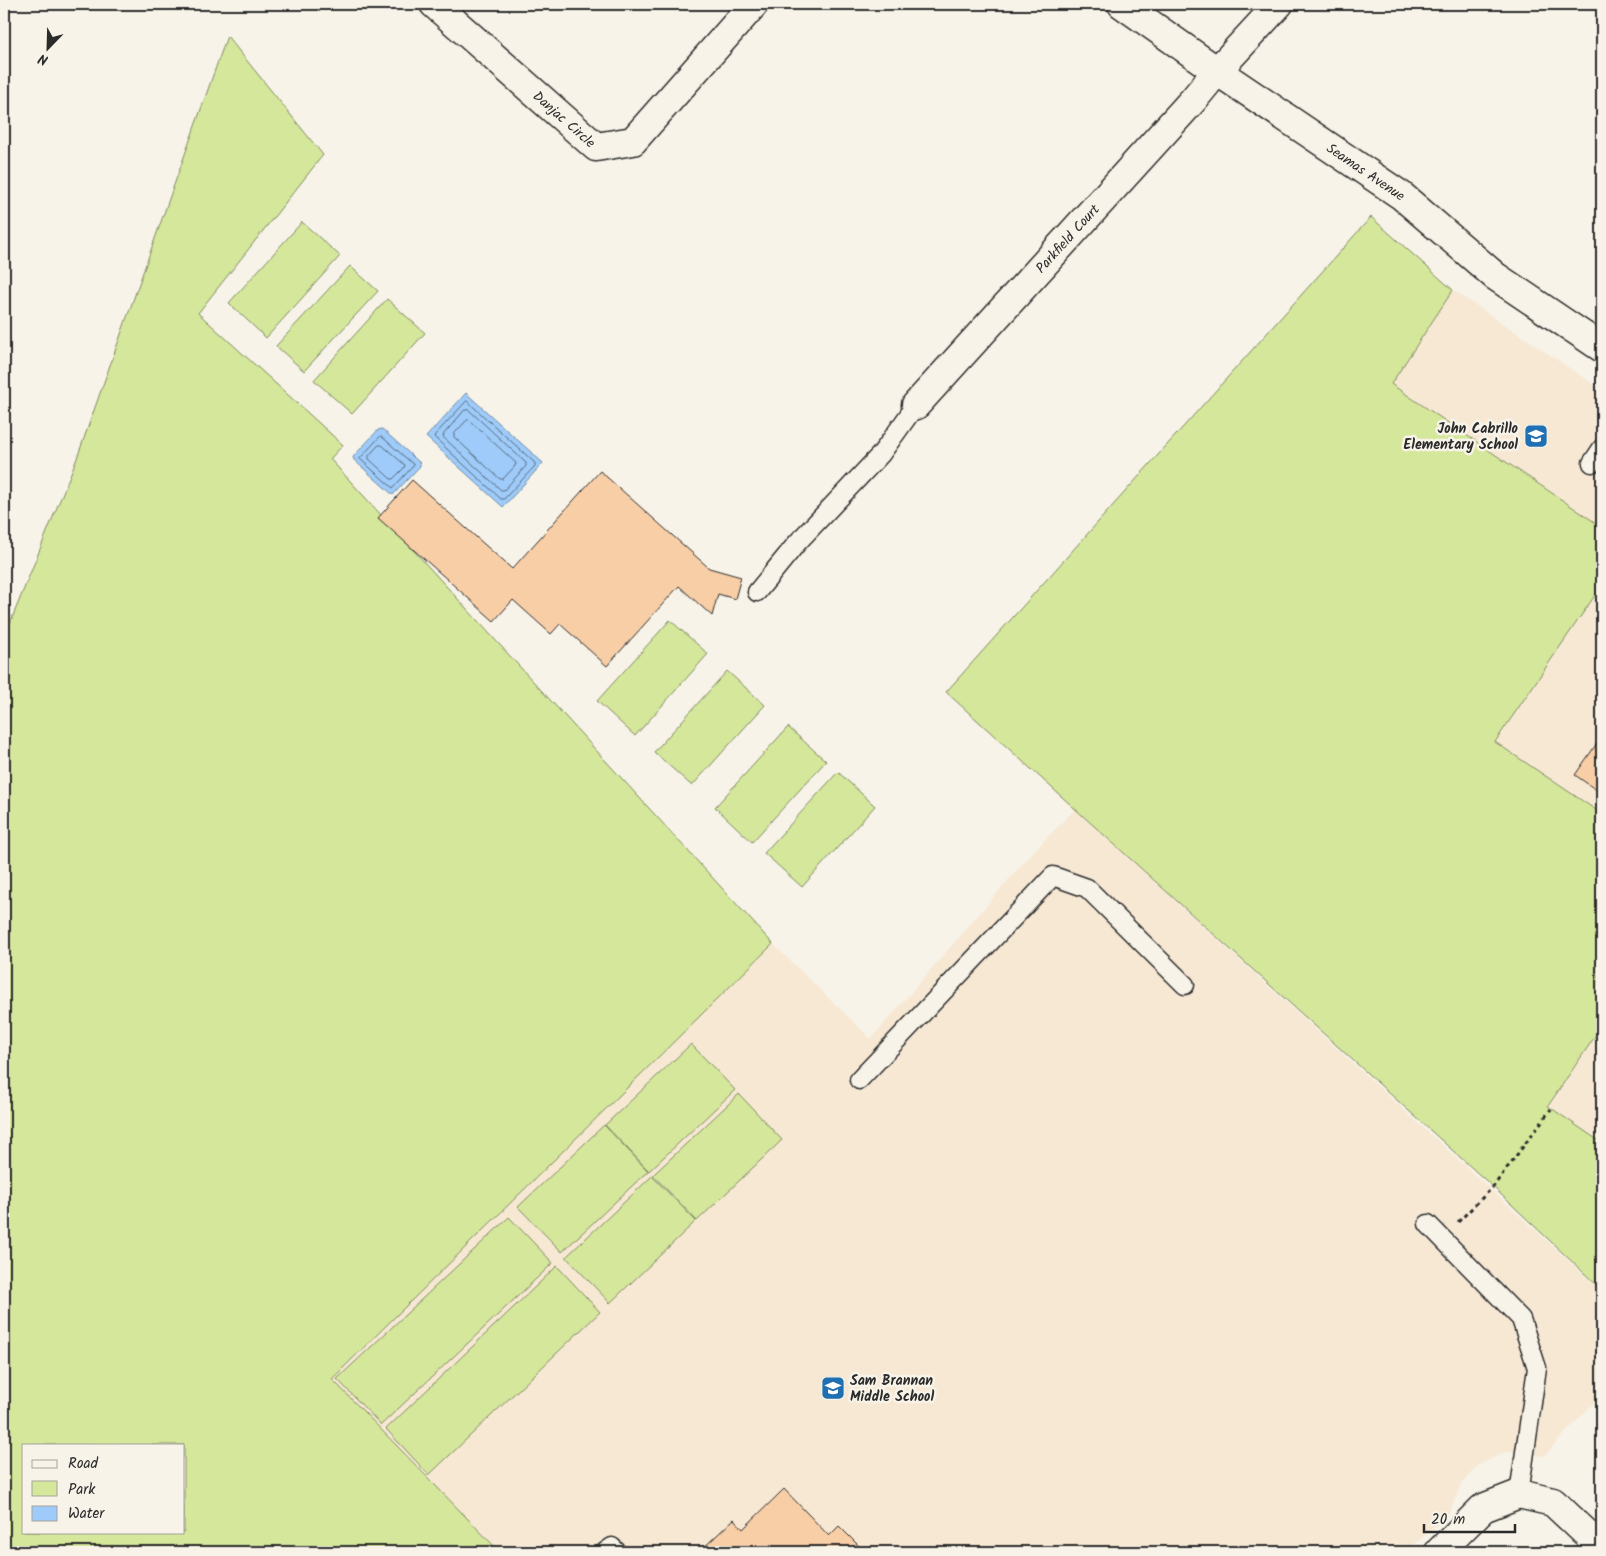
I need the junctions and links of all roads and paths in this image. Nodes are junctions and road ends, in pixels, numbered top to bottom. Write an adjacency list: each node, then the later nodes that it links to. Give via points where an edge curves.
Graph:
1 (434, 4): 2 (street, Danjac Circle, via 596,147 633,141)
2 (754, 4)
3 (1122, 4): 5 (street, Seamas Avenue)
4 (1279, 4): 5 (street, Parkfield Court)
5 (1217, 71): 6 (street, Seamas Avenue, via 1402,196 1495,276); 7 (street, Parkfield Court)
6 (1602, 348)
7 (916, 405): 10 (lane, via 881,454 797,543)
8 (1602, 448): 9 (lane)
9 (1592, 463)
10 (757, 592)
11 (1185, 985): 12 (lane, via 1087,888 1052,876)
12 (859, 1080)
13 (1551, 1109): 15 (path, via 1492,1189)
14 (1428, 1224): 15 (lane)
15 (1442, 1238): 16 (lane, via 1521,1318 1537,1368)
16 (1519, 1494): 17 (street, via 1553,1502); 20 (street, via 1483,1508)
17 (1602, 1548)
18 (606, 1552): 19 (lane, via 612,1547)
19 (617, 1552)
20 (1439, 1552)

